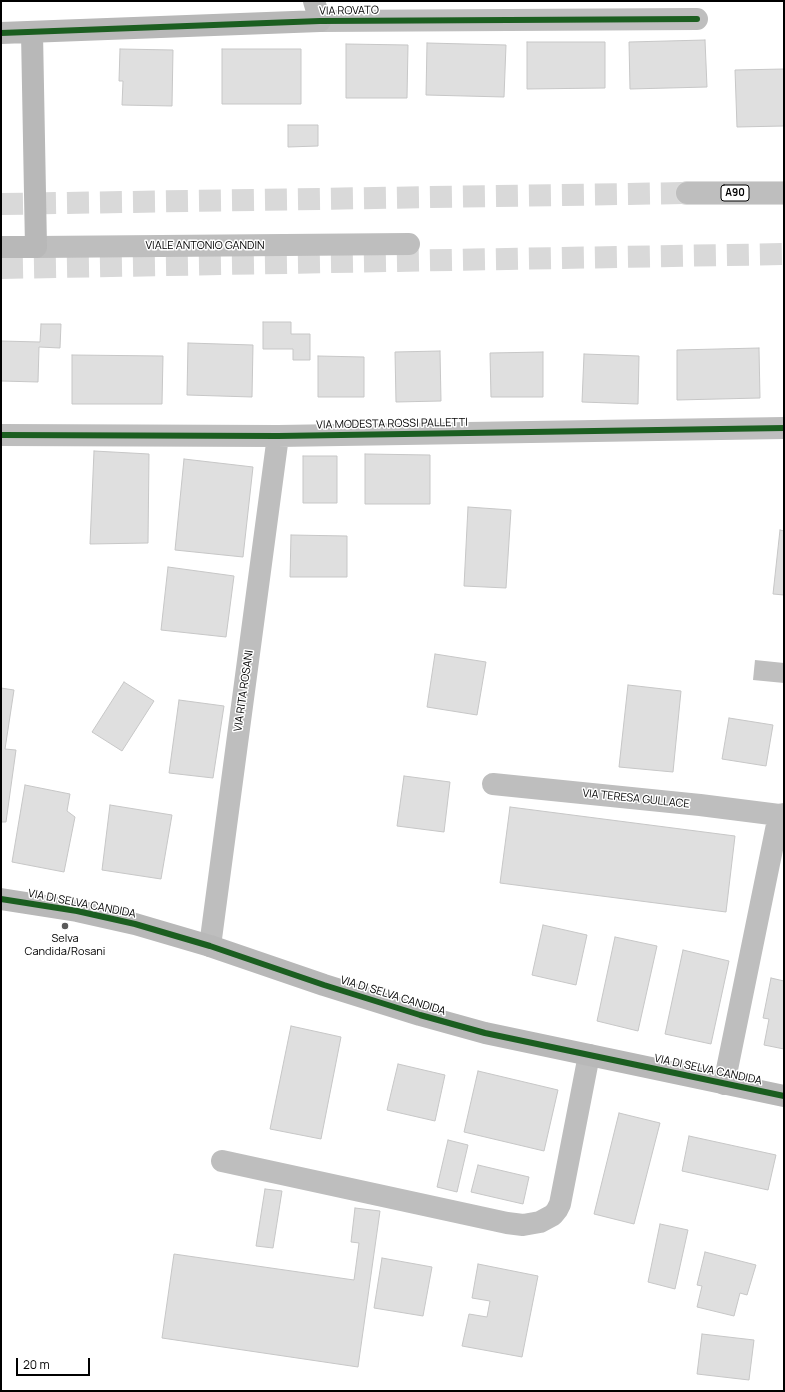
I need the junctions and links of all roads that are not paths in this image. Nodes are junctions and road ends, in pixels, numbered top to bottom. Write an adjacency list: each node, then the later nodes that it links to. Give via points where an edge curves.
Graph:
1 (314, 1): 3 (street)
2 (698, 19): 3 (main road, VIA ROVATO)
3 (320, 22): 5 (street, VIA ROVATO)
4 (1, 33): 5 (street, VIA ROVATO)
5 (32, 33): 10 (street)
6 (784, 193): 7 (main road, A90)
7 (687, 194)
8 (409, 244): 10 (main road, VIALE ANTONIO GANDIN)
9 (1, 247): 10 (street, VIALE ANTONIO GANDIN)
10 (36, 247)
11 (784, 428): 13 (main road, VIA MODESTA ROSSI PALLETTI)
12 (1, 435): 13 (main road, VIA MODESTA ROSSI PALLETTI)
13 (278, 436): 17 (main road, VIA RITA ROSANI)
14 (493, 784): 15 (main road, VIA TERESA GULLACE)
15 (782, 815): 19 (main road, VIA TERESA GULLACE)
16 (1, 899): 17 (street, VIA DI SELVA CANDIDA, via 110,918)
17 (210, 946): 18 (street, VIA DI SELVA CANDIDA, via 420,1015 485,1033)
18 (589, 1055): 19 (street, VIA DI SELVA CANDIDA); 21 (main road, via 560,1204 553,1215 540,1222 523,1225 507,1223)
19 (724, 1084): 20 (street, VIA DI SELVA CANDIDA)
20 (784, 1096)
21 (222, 1161)

